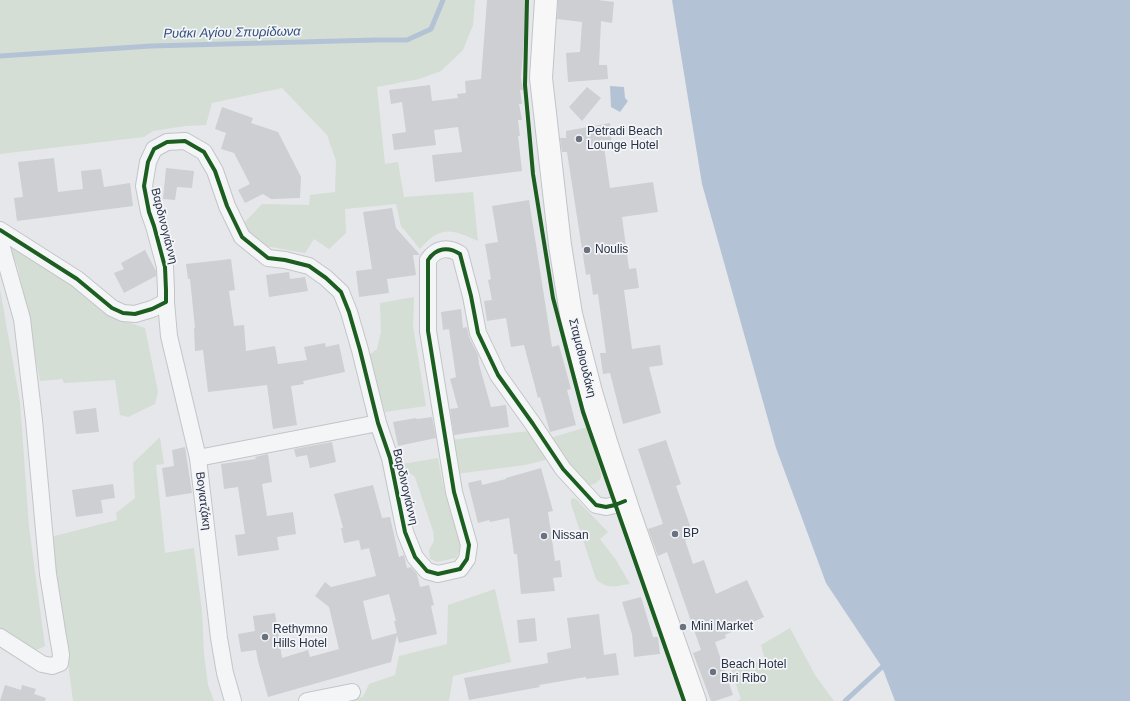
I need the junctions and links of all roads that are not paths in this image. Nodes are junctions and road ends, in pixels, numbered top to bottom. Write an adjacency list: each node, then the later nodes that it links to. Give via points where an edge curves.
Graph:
1 (546, 0): 7 (main road, Σταμαθιουδάκη, via 541,78 560,245 571,314 591,392)
2 (0, 230): 4 (street, via 77,279 112,308 135,314)
3 (0, 241): 8 (street, via 22,319 48,574 60,662 52,666 42,664)
4 (166, 302): 5 (street, Βαρδινογιάννη, via 165,267 144,186 148,162 154,149 167,142 185,141 204,152 215,171 227,206 242,236 268,258 309,266 341,292 360,350); 6 (street, Βογιατζάκη, via 169,336)
5 (378, 423): 6 (street); 7 (street, Βαρδινογιάννη, via 390,458 405,532 415,557 427,570 438,574 460,570 467,559 469,545 454,492 428,331 428,260 433,253 440,250 455,251 460,254 478,333 498,375 562,469 596,505 606,507)
6 (198, 458): 10 (street, Βογιατζάκη, via 219,638)
7 (625, 501): 12 (main road, Σταμαθιουδάκη)
8 (0, 637)
9 (352, 692): 11 (street)
10 (233, 701)
11 (307, 701)
12 (695, 701)

